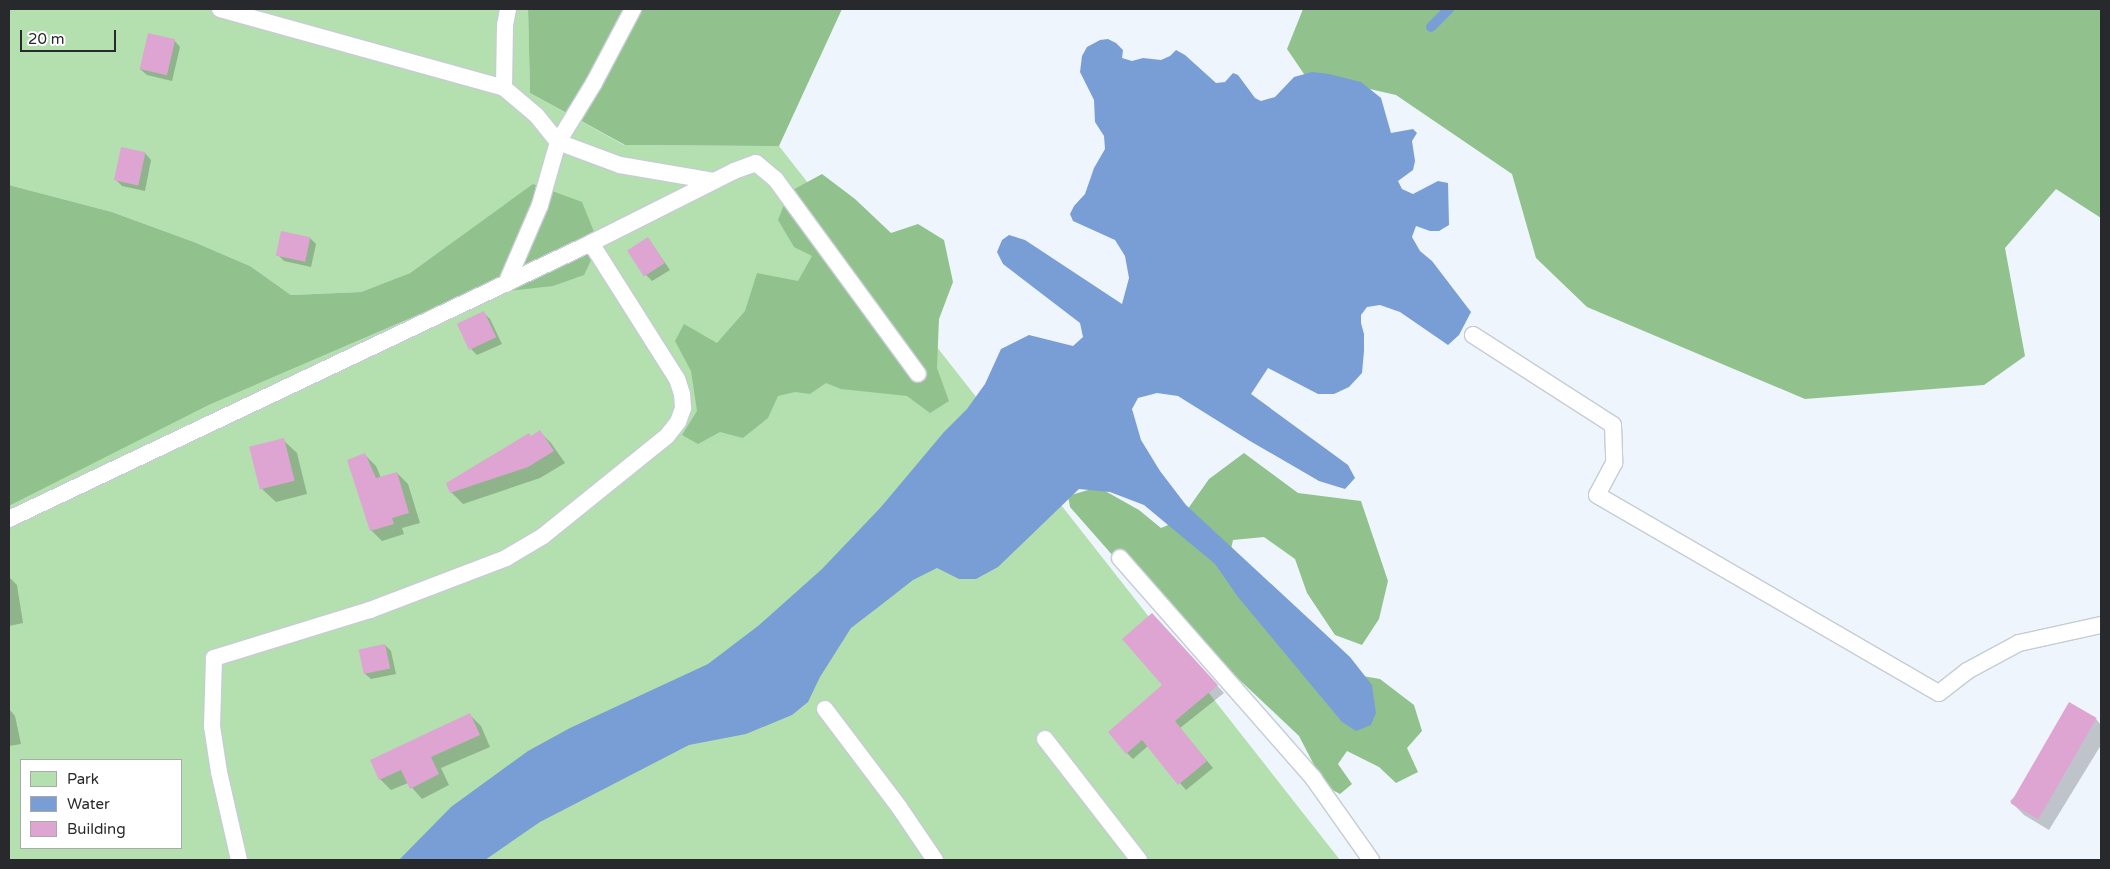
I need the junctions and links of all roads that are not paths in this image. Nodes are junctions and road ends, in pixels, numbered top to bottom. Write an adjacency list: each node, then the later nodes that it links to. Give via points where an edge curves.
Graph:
1 (220, 9): 4 (lane)
2 (508, 9): 4 (lane)
3 (633, 9): 5 (lane)
4 (504, 88): 5 (lane, via 536,115)
5 (558, 142): 6 (lane, via 620,165); 8 (lane, via 540,205)
6 (714, 181): 7 (lane); 10 (lane, via 756,163 776,180)
7 (591, 243): 8 (lane); 16 (lane, via 677,379 683,408 678,422 667,436 543,536 506,558 370,610 214,658 212,726)
8 (506, 284): 11 (lane)
9 (1473, 335): 13 (lane, via 1612,425 1614,462 1597,495 1939,693 1967,671 2019,643)
10 (918, 374)
11 (9, 519)
12 (1120, 558): 19 (lane, via 1312,778)
13 (2101, 625)
14 (825, 709): 17 (lane)
15 (1045, 739): 18 (lane)
16 (239, 860)
17 (935, 860)
18 (1139, 860)
19 (1371, 860)

